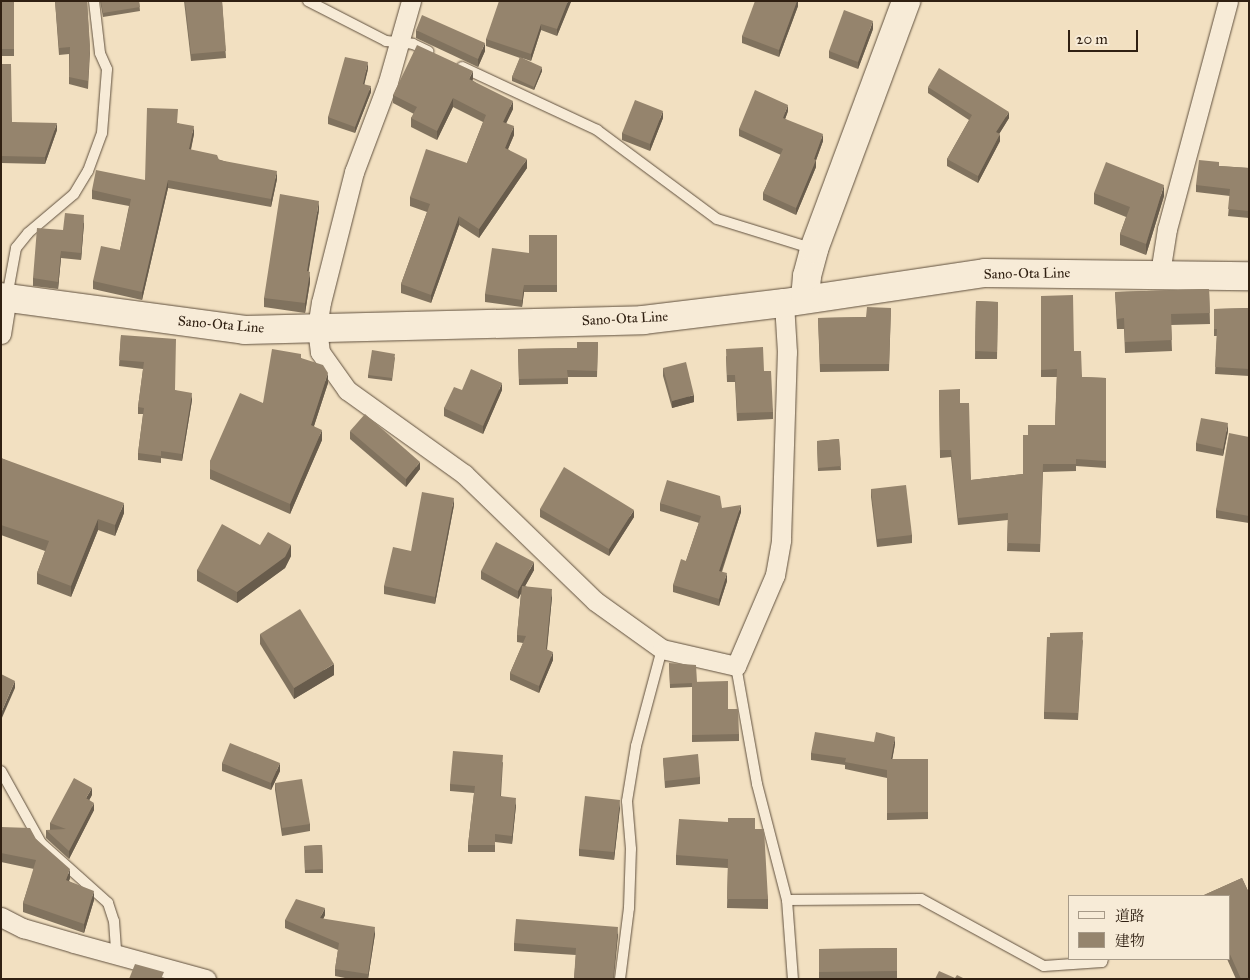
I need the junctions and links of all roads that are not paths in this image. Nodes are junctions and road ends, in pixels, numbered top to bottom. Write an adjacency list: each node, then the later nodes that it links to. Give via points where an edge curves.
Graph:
1 (94, 1): 10 (lane, via 100,53 108,69 102,133 88,171 74,194 28,233 16,248)
2 (308, 1): 6 (lane, via 386,42)
3 (411, 1): 6 (street)
4 (906, 1): 7 (main road)
5 (1228, 1): 8 (street, via 1167,229)
6 (401, 43): 7 (lane, via 444,58 597,130 717,219); 12 (street, via 354,172)
7 (814, 249): 11 (main road, via 807,276)
8 (1160, 273): 9 (main road, Sano-Ota Line); 11 (main road, Sano-Ota Line, via 986,273)
9 (1249, 276)
10 (4, 298): 12 (main road, Sano-Ota Line, via 245,330); 13 (street)
11 (795, 301): 12 (main road, Sano-Ota Line, via 643,320); 15 (street, via 787,352 781,540 775,575)
12 (317, 328): 14 (street, via 320,352 347,390 464,474 595,601)
13 (1, 334)
14 (662, 649): 15 (street); 22 (lane, via 636,746 627,801 631,849 629,908)
15 (736, 666): 17 (lane, via 757,784)
16 (1, 771): 19 (lane, via 41,843 108,903 114,921)
17 (787, 900): 20 (lane, via 920,899 1044,966); 23 (lane)
18 (1, 917): 19 (street, via 66,941)
19 (116, 953): 21 (street)
20 (1103, 960)
21 (206, 979)
22 (620, 979)
23 (794, 979)

